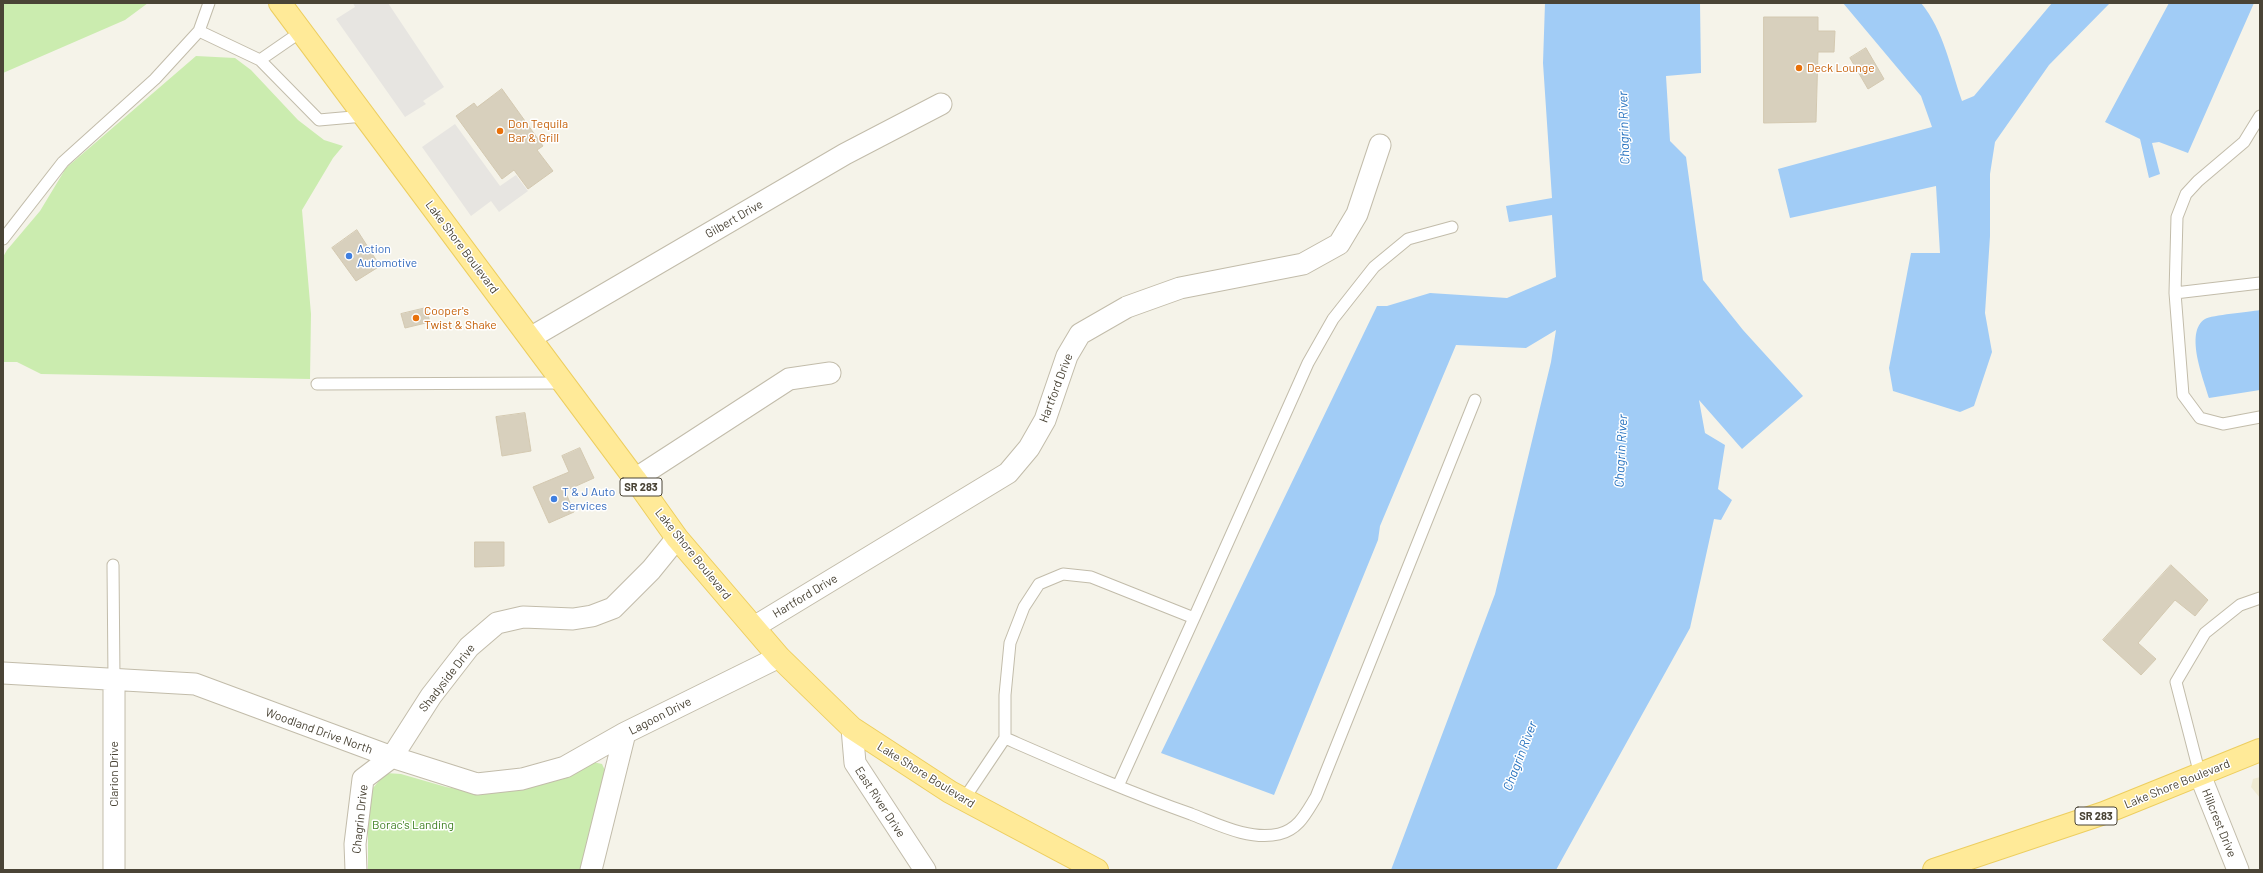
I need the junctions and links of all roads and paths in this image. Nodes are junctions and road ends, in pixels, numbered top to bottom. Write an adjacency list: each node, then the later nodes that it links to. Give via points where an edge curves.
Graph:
1 (209, 3): 3 (lane)
2 (280, 3): 4 (main road, Lake Shore Boulevard / SR 283)
3 (199, 32): 5 (lane); 11 (lane, via 155,79 63,162)
4 (302, 32): 5 (lane); 7 (main road, Lake Shore Boulevard / SR 283)
5 (260, 60): 7 (lane, via 319,120)
6 (941, 104): 14 (street, Gilbert Drive, via 845,154)
7 (364, 116): 14 (main road, Lake Shore Boulevard / SR 283)
8 (2260, 116): 13 (lane, via 2244,142 2186,194 2177,217)
9 (1380, 145): 25 (street, Hartford Drive, via 1357,214 1339,244 1303,264 1180,288 1127,307 1080,334 1067,356 1045,420 1029,448 1008,473)
10 (1452, 227): 24 (lane, via 1408,239 1374,267 1334,319 1308,363)
11 (3, 239)
12 (2260, 283): 13 (lane)
13 (2175, 293): 19 (lane, via 2183,395 2200,418 2223,424)
14 (530, 338): 16 (main road, Lake Shore Boulevard / SR 283)
15 (830, 373): 20 (street, via 789,379)
16 (564, 383): 17 (lane); 20 (main road, Lake Shore Boulevard / SR 283)
17 (317, 384)
18 (1475, 400): 35 (lane, via 1316,797 1293,829 1278,834 1238,831)
19 (2260, 417)
20 (635, 478): 21 (main road, Lake Shore Boulevard / SR 283)
21 (677, 538): 25 (main road, Lake Shore Boulevard / SR 283); 33 (street, Shadyside Drive, via 651,570 613,608 592,616 573,619 523,617 497,623 469,647 430,696)
22 (113, 565): 28 (lane)
23 (2260, 598): 34 (lane, via 2240,605 2205,633 2176,682)
24 (1194, 618): 31 (lane, via 1091,577 1063,574 1039,584 1024,607 1010,643 1005,695); 35 (lane)
25 (754, 627): 26 (main road, Lake Shore Boulevard / SR 283)
26 (779, 656): 29 (main road, Lake Shore Boulevard / SR 283); 30 (street, Lagoon Drive)
27 (3, 673): 28 (street, Woodland Drive North)
28 (114, 679): 33 (street, Woodland Drive North, via 195,684); 37 (street, Clarion Drive)
29 (852, 728): 36 (main road, Lake Shore Boulevard / SR 283); 40 (street, East River Drive, via 854,764)
30 (625, 733): 33 (street, Woodland Drive North, via 565,767 522,779 477,784); 39 (street, Lagoon Drive)
31 (1006, 738): 35 (lane); 36 (lane)
32 (2260, 750): 34 (main road, Lake Shore Boulevard / SR 283)
33 (392, 757): 38 (street, Chagrin Drive, via 363,779 355,844)
34 (2200, 775): 42 (main road, Lake Shore Boulevard / SR 283, via 2104,813); 43 (street, Hillcrest Drive)
35 (1118, 786)
36 (964, 799): 41 (main road, Lake Shore Boulevard / SR 283)
37 (114, 870)
38 (356, 870)
39 (591, 870)
40 (925, 870)
41 (1097, 870)
42 (1934, 870)
43 (2238, 870)

